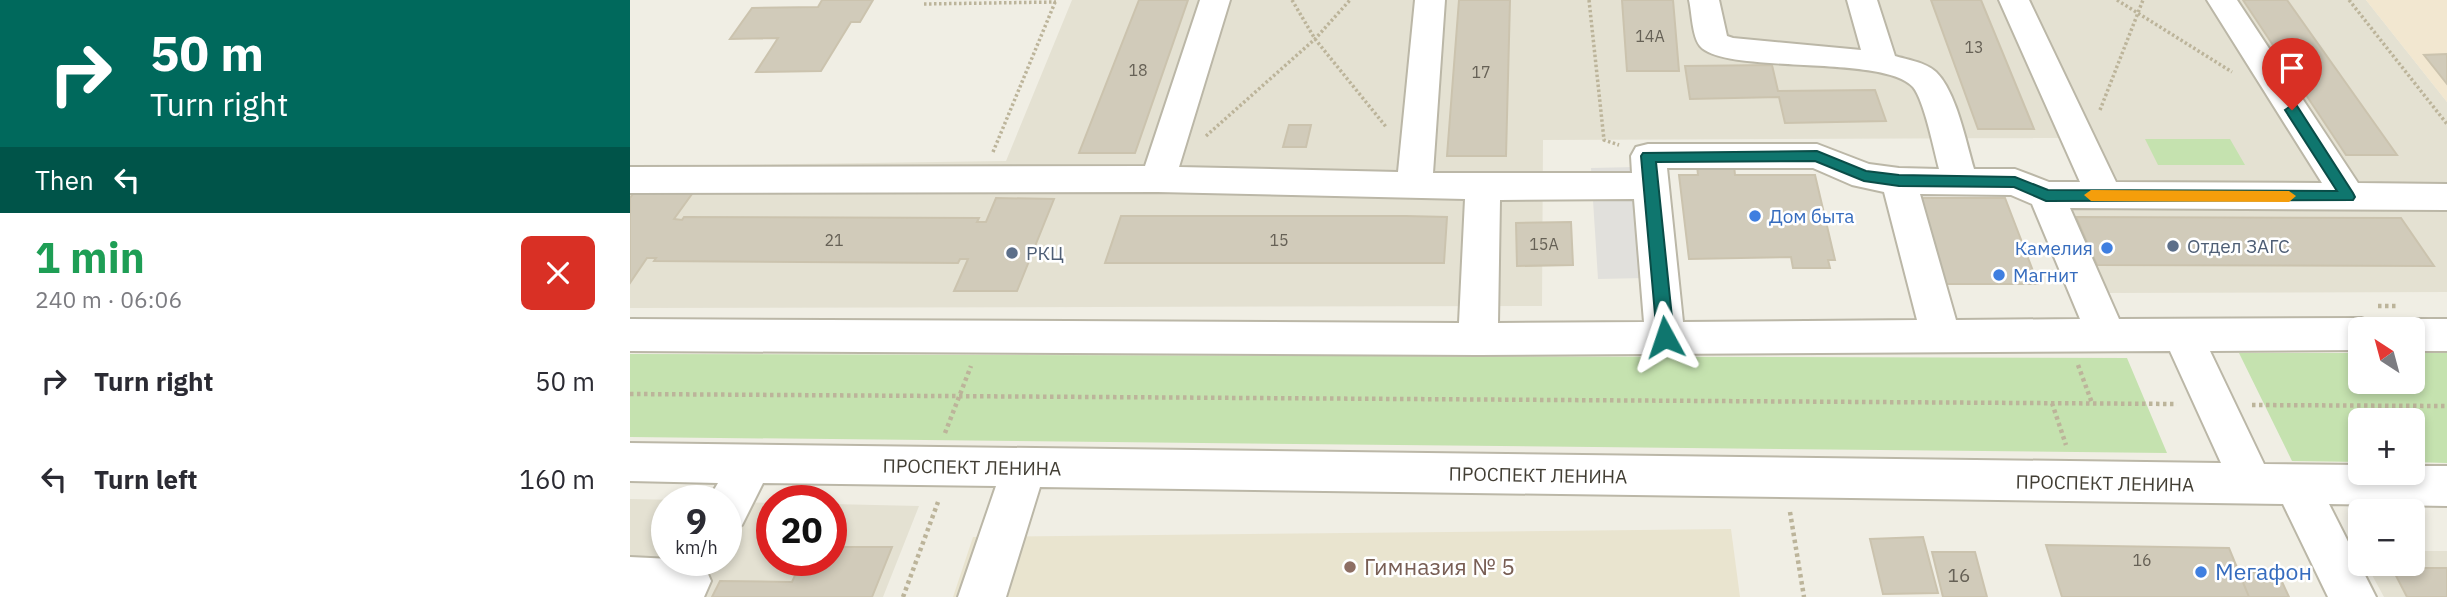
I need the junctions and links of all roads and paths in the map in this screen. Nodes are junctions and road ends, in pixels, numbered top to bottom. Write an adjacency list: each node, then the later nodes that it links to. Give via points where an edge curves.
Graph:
1 (1215, 0): 25 (street)
2 (1292, 0): 16 (path)
3 (1350, 0): 16 (path)
4 (1430, 0): 20 (street)
5 (1589, 0): 23 (path, via 1604,140)
6 (1704, 0): 17 (street, via 1713,42 1721,45)
7 (1862, 0): 17 (street)
8 (2014, 0): 22 (street)
9 (2117, 0): 15 (path)
10 (2143, 0): 15 (path)
11 (2222, 0): 33 (street)
12 (2349, 0): 19 (path)
13 (1056, 1): 14 (path); 24 (path)
14 (924, 4)
15 (2138, 13): 18 (path); 22 (path)
16 (1315, 39): 20 (path, via 1395,137); 21 (path)
17 (1881, 63): 27 (street, via 1909,69 1924,79)
18 (2233, 73)
19 (2447, 124)
20 (1418, 139): 29 (street)
21 (1200, 142)
22 (2084, 150): 32 (street)
23 (1650, 171): 28 (street, via 1817,156 1864,176); 30 (street); 44 (street)
24 (982, 179): 25 (street); 26 (street)
25 (1158, 179): 29 (street)
26 (630, 180)
27 (1959, 180): 28 (street); 31 (street, via 2015,182)
28 (1899, 181): 42 (street)
29 (1414, 185): 30 (street)
30 (1483, 187): 45 (street)
31 (2046, 195): 32 (street); 37 (street)
32 (2104, 195): 33 (street)
33 (2348, 197): 34 (street)
34 (2447, 197)
35 (1642, 278): 44 (street, via 1635,307)
36 (2181, 333): 37 (street); 38 (street); 48 (street)
37 (2106, 334): 42 (street)
38 (2348, 334)
39 (630, 335): 43 (street)
40 (2426, 335): 41 (street)
41 (2447, 335)
42 (1941, 336): 44 (street)
43 (983, 337): 45 (street); 47 (path)
44 (1652, 337): 45 (street)
45 (1478, 339)
46 (630, 394): 47 (path)
47 (959, 396): 48 (path); 53 (path)
48 (2215, 404): 49 (path); 54 (street)
49 (2447, 406)
50 (630, 462): 51 (street, ПРОСПЕКТ ЛЕНИНА)
51 (751, 464): 53 (street, ПРОСПЕКТ ЛЕНИНА); 55 (street)
52 (1024, 468): 53 (street, ПРОСПЕКТ ЛЕНИНА); 54 (street, ПРОСПЕКТ ЛЕНИНА); 62 (street)
53 (935, 484): 61 (path)
54 (2252, 484): 56 (street, ПРОСПЕКТ ЛЕНИНА)
55 (740, 485)
56 (2296, 485): 57 (street, ПРОСПЕКТ ЛЕНИНА); 64 (street)
57 (2447, 486)
58 (1790, 513): 63 (path)
59 (689, 579): 60 (street)
60 (630, 580)
61 (903, 597)
62 (982, 597)
63 (1804, 597)
64 (2352, 597)

